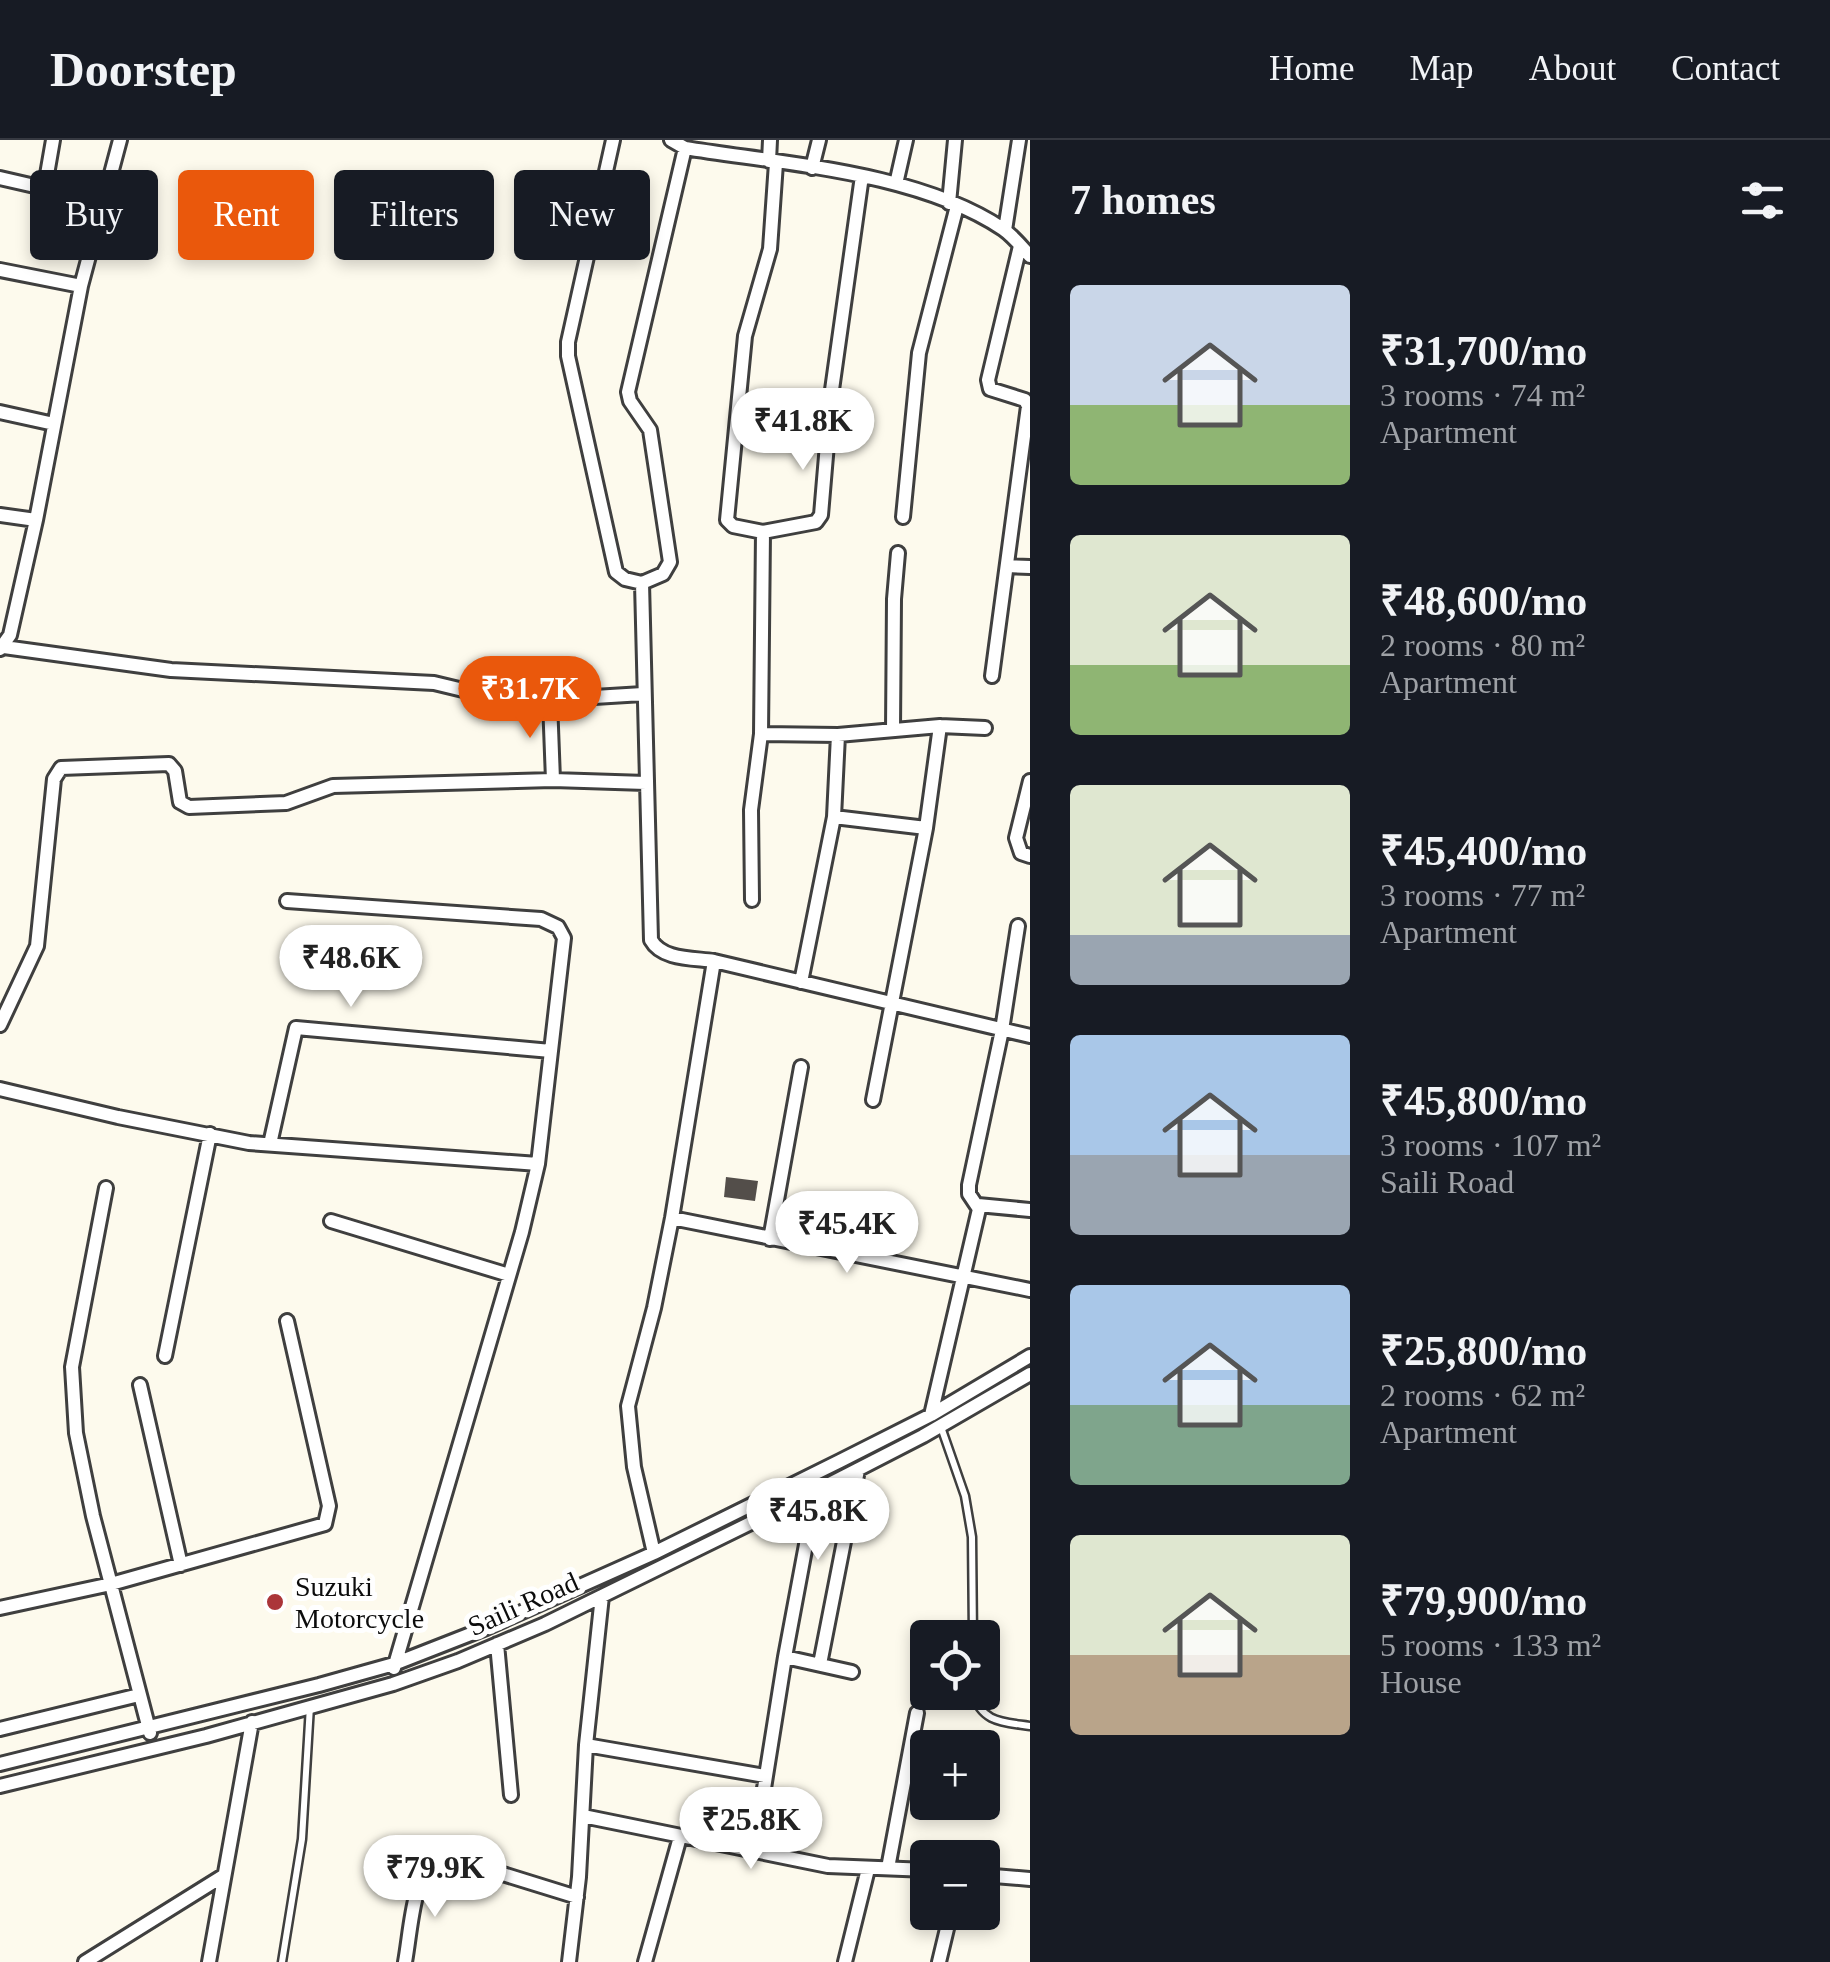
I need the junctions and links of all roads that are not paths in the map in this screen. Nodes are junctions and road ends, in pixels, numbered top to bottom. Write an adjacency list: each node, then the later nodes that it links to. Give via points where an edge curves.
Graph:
1 (53, 140): 14 (street, via 44,186)
2 (120, 140): 20 (street)
3 (613, 140): 30 (street, via 568,356 616,572)
4 (670, 140): 10 (street)
5 (770, 140): 11 (street)
6 (819, 140): 12 (street)
7 (906, 140): 15 (street)
8 (955, 140): 16 (street)
9 (1019, 140): 17 (street)
10 (685, 148): 11 (street); 30 (street, via 628,392 650,430 670,562 663,574)
11 (773, 162): 12 (street); 26 (street, via 770,249 746,336 727,520)
12 (812, 168): 13 (street)
13 (862, 176): 15 (street); 26 (street, via 821,515 816,522)
14 (0, 178)
15 (896, 184): 16 (street)
16 (953, 204): 17 (street); 24 (street, via 920,353)
17 (1005, 230): 18 (street)
18 (1025, 251): 28 (street, via 988,380 990,389 1028,406)
19 (0, 270): 20 (street)
20 (81, 286): 22 (street)
21 (0, 412): 22 (street)
22 (54, 424): 25 (street)
23 (0, 515): 25 (street)
24 (903, 518)
25 (36, 520): 31 (street)
26 (764, 532): 38 (street)
27 (898, 554): 37 (street)
28 (1007, 566): 29 (street); 32 (street)
29 (1030, 567)
30 (642, 583): 33 (street)
31 (2, 648): 34 (street, via 171,670 434,683 513,702)
32 (992, 676)
33 (643, 694): 34 (street); 42 (street)
34 (550, 701): 40 (street)
35 (940, 726): 36 (street); 37 (street); 44 (street)
36 (985, 728)
37 (893, 730): 39 (street)
38 (762, 734): 39 (street); 46 (street, via 751,810)
39 (838, 735): 43 (street)
40 (553, 780): 42 (street); 52 (street, via 333,786 286,804 189,807 180,802 169,764 61,768 54,779 37,946)
41 (1030, 781): 45 (street, via 1016,838 1021,853)
42 (646, 783): 49 (street, via 651,940 666,954)
43 (834, 817): 44 (street); 50 (street)
44 (926, 828): 51 (street)
45 (1030, 856)
46 (752, 900)
47 (287, 901): 55 (street, via 552,923 564,938)
48 (1018, 926): 53 (street)
49 (714, 962): 50 (street); 65 (street)
50 (801, 982): 51 (street)
51 (890, 1003): 53 (street); 58 (street)
52 (0, 1025)
53 (1002, 1030): 54 (street); 63 (street, via 968,1185)
54 (1030, 1036)
55 (552, 1052): 60 (street, via 296,1028); 61 (street)
56 (801, 1066): 67 (street)
57 (0, 1089): 59 (street)
58 (873, 1100)
59 (210, 1134): 60 (street); 72 (street)
60 (270, 1144): 61 (street)
61 (538, 1164): 68 (street)
62 (106, 1188): 81 (street, via 72,1392)
63 (978, 1204): 64 (street); 69 (street)
64 (1030, 1210)
65 (672, 1218): 67 (street); 79 (street, via 628,1406)
66 (330, 1220): 68 (street)
67 (770, 1239): 69 (street)
68 (509, 1275): 87 (street)
69 (964, 1278): 70 (street); 76 (street)
70 (1030, 1290)
71 (287, 1321): 80 (street, via 329,1517 314,1528)
72 (165, 1356)
73 (1030, 1356): 76 (street)
74 (1030, 1374): 76 (street, Saili Road)
75 (140, 1385): 80 (street)
76 (936, 1420): 77 (street, Saili Road); 79 (street); 84 (lane, via 966,1496)
77 (858, 1470): 78 (street, Saili Road); 88 (street)
78 (816, 1490): 82 (street, Saili Road); 86 (street)
79 (654, 1553): 87 (street)
80 (181, 1565): 81 (street)
81 (111, 1584): 83 (street); 91 (street)
82 (602, 1596): 85 (street, Saili Road); 99 (street)
83 (0, 1608)
84 (973, 1620)
85 (497, 1644): 90 (street, Saili Road); 104 (street)
86 (785, 1657): 88 (street); 102 (street)
87 (394, 1664): 90 (street); 97 (street)
88 (820, 1664): 89 (street)
89 (852, 1672)
90 (394, 1684): 92 (street, Saili Road)
91 (139, 1695): 97 (street); 98 (street)
92 (310, 1705): 95 (street, Saili Road); 118 (lane, via 302,1839)
93 (981, 1710): 96 (lane, via 988,1718)
94 (917, 1713): 108 (street)
95 (252, 1722): 100 (street, Saili Road); 111 (street)
96 (1030, 1726)
97 (148, 1728): 100 (street); 101 (street)
98 (0, 1729)
99 (586, 1745): 102 (street); 105 (street)
100 (154, 1748): 103 (street, Saili Road)
101 (0, 1764)
102 (765, 1776): 107 (street)
103 (0, 1786)
104 (511, 1795)
105 (582, 1816): 106 (street); 114 (street)
106 (680, 1837): 107 (street); 121 (street)
107 (754, 1851): 109 (street)
108 (888, 1868): 109 (street); 110 (street)
109 (868, 1869): 122 (street)
110 (910, 1869)
111 (223, 1876): 116 (street); 117 (street)
112 (1000, 1876): 113 (street)
113 (1030, 1879)
114 (577, 1897): 119 (street, via 435,1856 425,1868); 120 (street)
115 (947, 1930): 123 (street)
116 (84, 1962)
117 (208, 1962)
118 (282, 1962)
119 (405, 1962)
120 (569, 1962)
121 (646, 1962)
122 (845, 1962)
123 (939, 1962)

